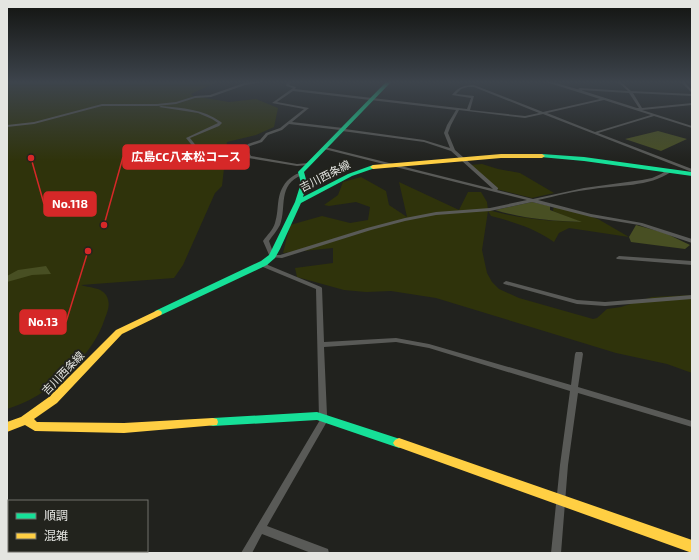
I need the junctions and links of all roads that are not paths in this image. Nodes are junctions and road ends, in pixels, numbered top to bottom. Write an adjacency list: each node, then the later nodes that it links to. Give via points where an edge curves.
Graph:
1 (93, 108): 16 (street, via 34,123)
2 (166, 108): 22 (street, via 194,111 214,117 221,124 188,138 200,153)
3 (308, 108): 15 (street)
4 (363, 108): 18 (main road)
5 (443, 108): 11 (street)
6 (469, 108): 12 (street)
7 (530, 108): 13 (street)
8 (563, 108): 13 (street)
9 (641, 108): 10 (street)
10 (636, 109): 14 (street)
11 (458, 110): 12 (street); 21 (street, via 446,133)
12 (468, 111): 13 (street, via 524,117)
13 (542, 113): 19 (street)
14 (654, 116): 17 (street); 19 (street)
15 (290, 123): 18 (street); 22 (street, via 250,145 246,149)
16 (7, 126)
17 (692, 126)
18 (343, 129): 20 (main road); 21 (street, via 424,141)
19 (595, 133): 27 (street)
20 (325, 148): 24 (main road); 25 (street)
21 (453, 150): 23 (street)
22 (249, 157): 24 (street)
23 (462, 159): 25 (main road, 吉川西条線); 26 (main road, 吉川西条線, via 513,156 566,158); 29 (street)
24 (308, 164): 28 (main road)
25 (390, 164): 29 (street); 31 (main road, 吉川西条線, via 360,170)
26 (669, 171): 27 (main road, 吉川西条線); 30 (street, via 654,179)
27 (692, 172)
28 (300, 174): 31 (main road, via 304,183); 33 (street, via 282,190 279,220 266,241)
29 (499, 192): 30 (street)
30 (533, 200): 32 (street, via 640,224); 33 (street, via 478,211 423,216 280,257)
31 (298, 202): 33 (main road, 吉川西条線)
32 (692, 241)
33 (272, 256): 35 (main road, 吉川西条線)
34 (619, 258): 36 (street)
35 (264, 263): 39 (street, via 265,266 319,288); 43 (main road, 吉川西条線, via 120,332 59,396)
36 (692, 263)
37 (506, 283): 38 (street, via 577,302 605,304)
38 (692, 297)
39 (321, 345): 41 (street, via 372,340 409,342); 42 (street)
40 (579, 354): 41 (street)
41 (574, 388): 44 (street); 46 (street)
42 (324, 418): 43 (main road, via 317,416 124,428 35,426); 46 (main road); 47 (street)
43 (26, 420): 45 (main road, 吉川西条線)
44 (692, 424)
45 (7, 427)
46 (561, 499): 48 (main road); 51 (street)
47 (261, 529): 49 (street); 50 (street)
48 (692, 547)
49 (246, 553)
50 (324, 553)
51 (556, 553)

